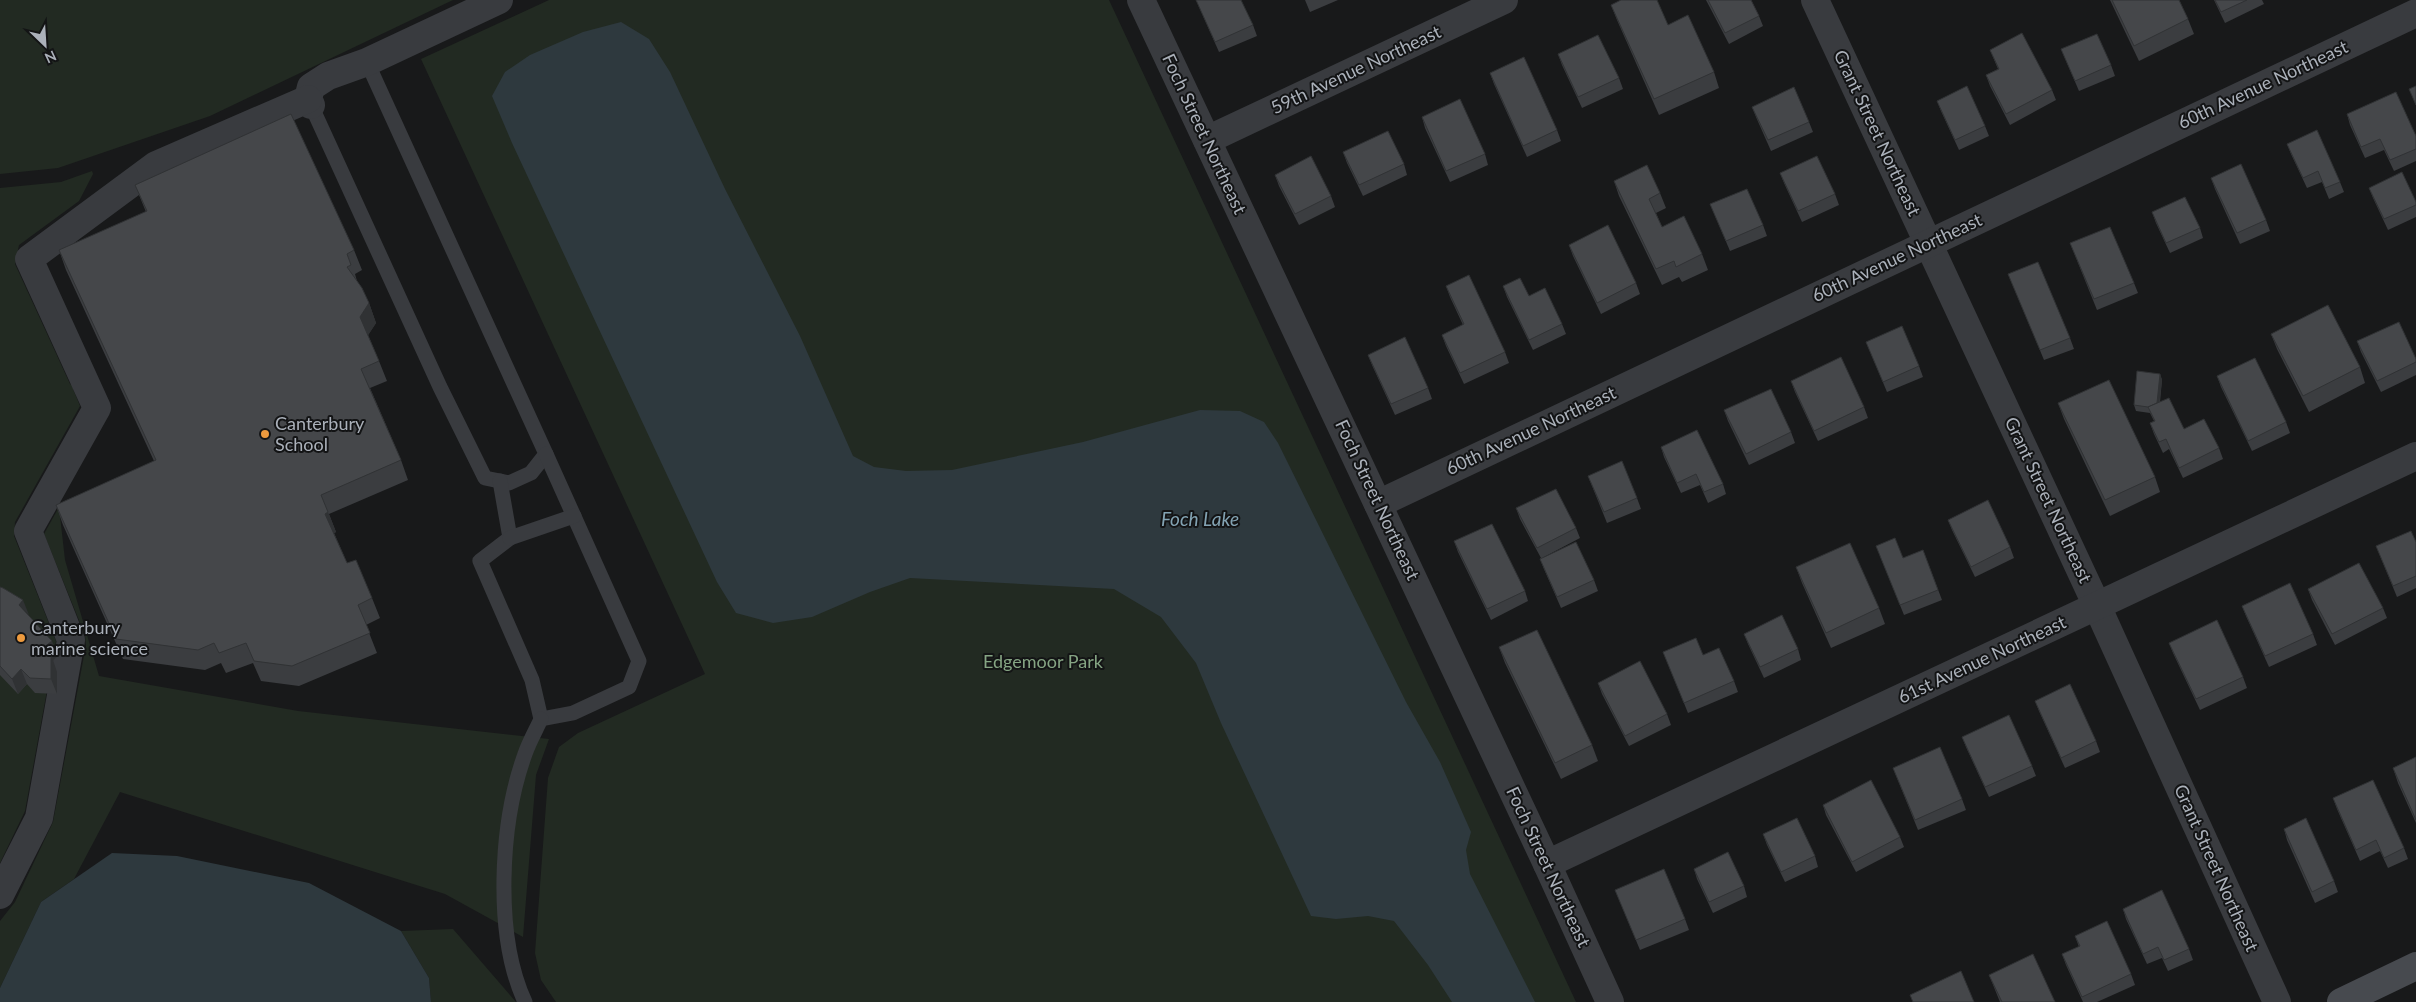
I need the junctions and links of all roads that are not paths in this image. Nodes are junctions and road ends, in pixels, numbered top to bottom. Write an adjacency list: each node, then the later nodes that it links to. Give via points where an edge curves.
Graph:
1 (498, 0): 6 (street)
2 (1140, 0): 8 (street, Foch Street Northeast)
3 (1504, 0): 8 (street, 59th Avenue Northeast)
4 (1815, 0): 9 (street, Grant Street Northeast)
5 (2416, 13): 9 (street, 60th Avenue Northeast)
6 (367, 62): 7 (street, via 311,87); 10 (lane)
7 (309, 102): 12 (lane, via 485,478); 19 (street, via 156,165 29,259 97,408 28,531 72,640 39,818)
8 (1207, 140): 13 (street, Foch Street Northeast)
9 (1929, 243): 13 (street, 60th Avenue Northeast); 16 (street, Grant Street Northeast)
10 (546, 454): 12 (lane, via 531,473 509,483); 14 (lane)
11 (2416, 456): 16 (street, 61st Avenue Northeast)
12 (500, 481): 15 (lane)
13 (1378, 504): 18 (street, Foch Street Northeast)
14 (574, 516): 15 (lane); 17 (lane, via 639,661 629,687 573,712)
15 (510, 538): 17 (lane, via 480,561 532,680)
16 (2097, 606): 18 (street, 61st Avenue Northeast); 23 (street, Grant Street Northeast)
17 (541, 719): 21 (lane, via 525,754 505,855 504,903 508,944 516,983)
18 (1547, 864): 22 (street, Foch Street Northeast)
19 (0, 895)
20 (2416, 966): 24 (street)
21 (525, 1002)
22 (1610, 1002)
23 (2277, 1002)
24 (2341, 1002)

